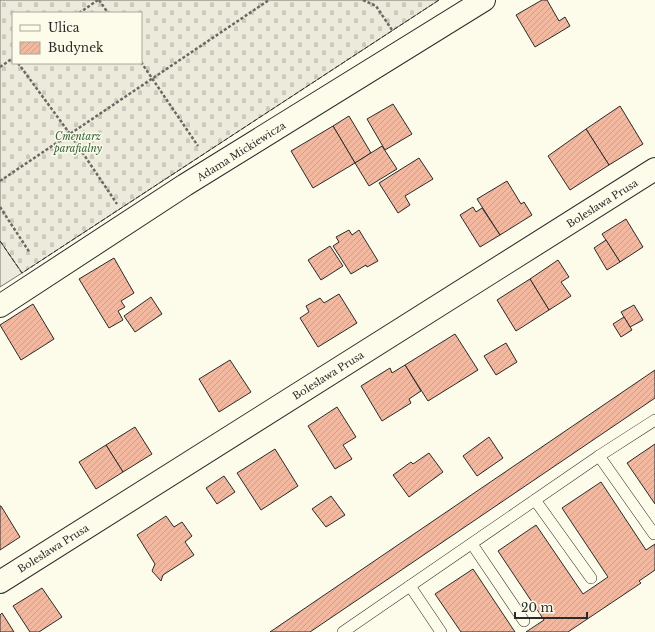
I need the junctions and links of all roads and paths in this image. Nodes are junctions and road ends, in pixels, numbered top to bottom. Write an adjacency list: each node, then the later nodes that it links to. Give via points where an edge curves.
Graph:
1 (99, 0): 5 (path); 6 (path)
2 (269, 0): 12 (path)
3 (363, 0): 7 (path, via 376,6)
4 (484, 0): 20 (street, Adama Mickiewicza, via 192,181)
5 (81, 12)
6 (107, 12)
7 (394, 32)
8 (12, 59): 11 (path)
9 (142, 63): 12 (path)
10 (19, 64): 13 (path)
11 (0, 67)
12 (152, 78): 13 (path); 14 (path)
13 (70, 134): 16 (path); 17 (path)
14 (198, 146)
15 (655, 169): 27 (street, Bolesława Prusa)
16 (0, 181)
17 (118, 205)
18 (0, 207): 19 (path)
19 (30, 253)
20 (0, 306)
21 (655, 420): 22 (lane)
22 (599, 456): 23 (lane); 24 (lane)
23 (535, 500): 25 (lane); 26 (lane)
24 (654, 534)
25 (472, 544): 28 (lane); 29 (lane)
26 (591, 578)
27 (0, 582)
28 (410, 586): 30 (lane); 31 (lane)
29 (524, 621)
30 (343, 632)
31 (441, 632)

